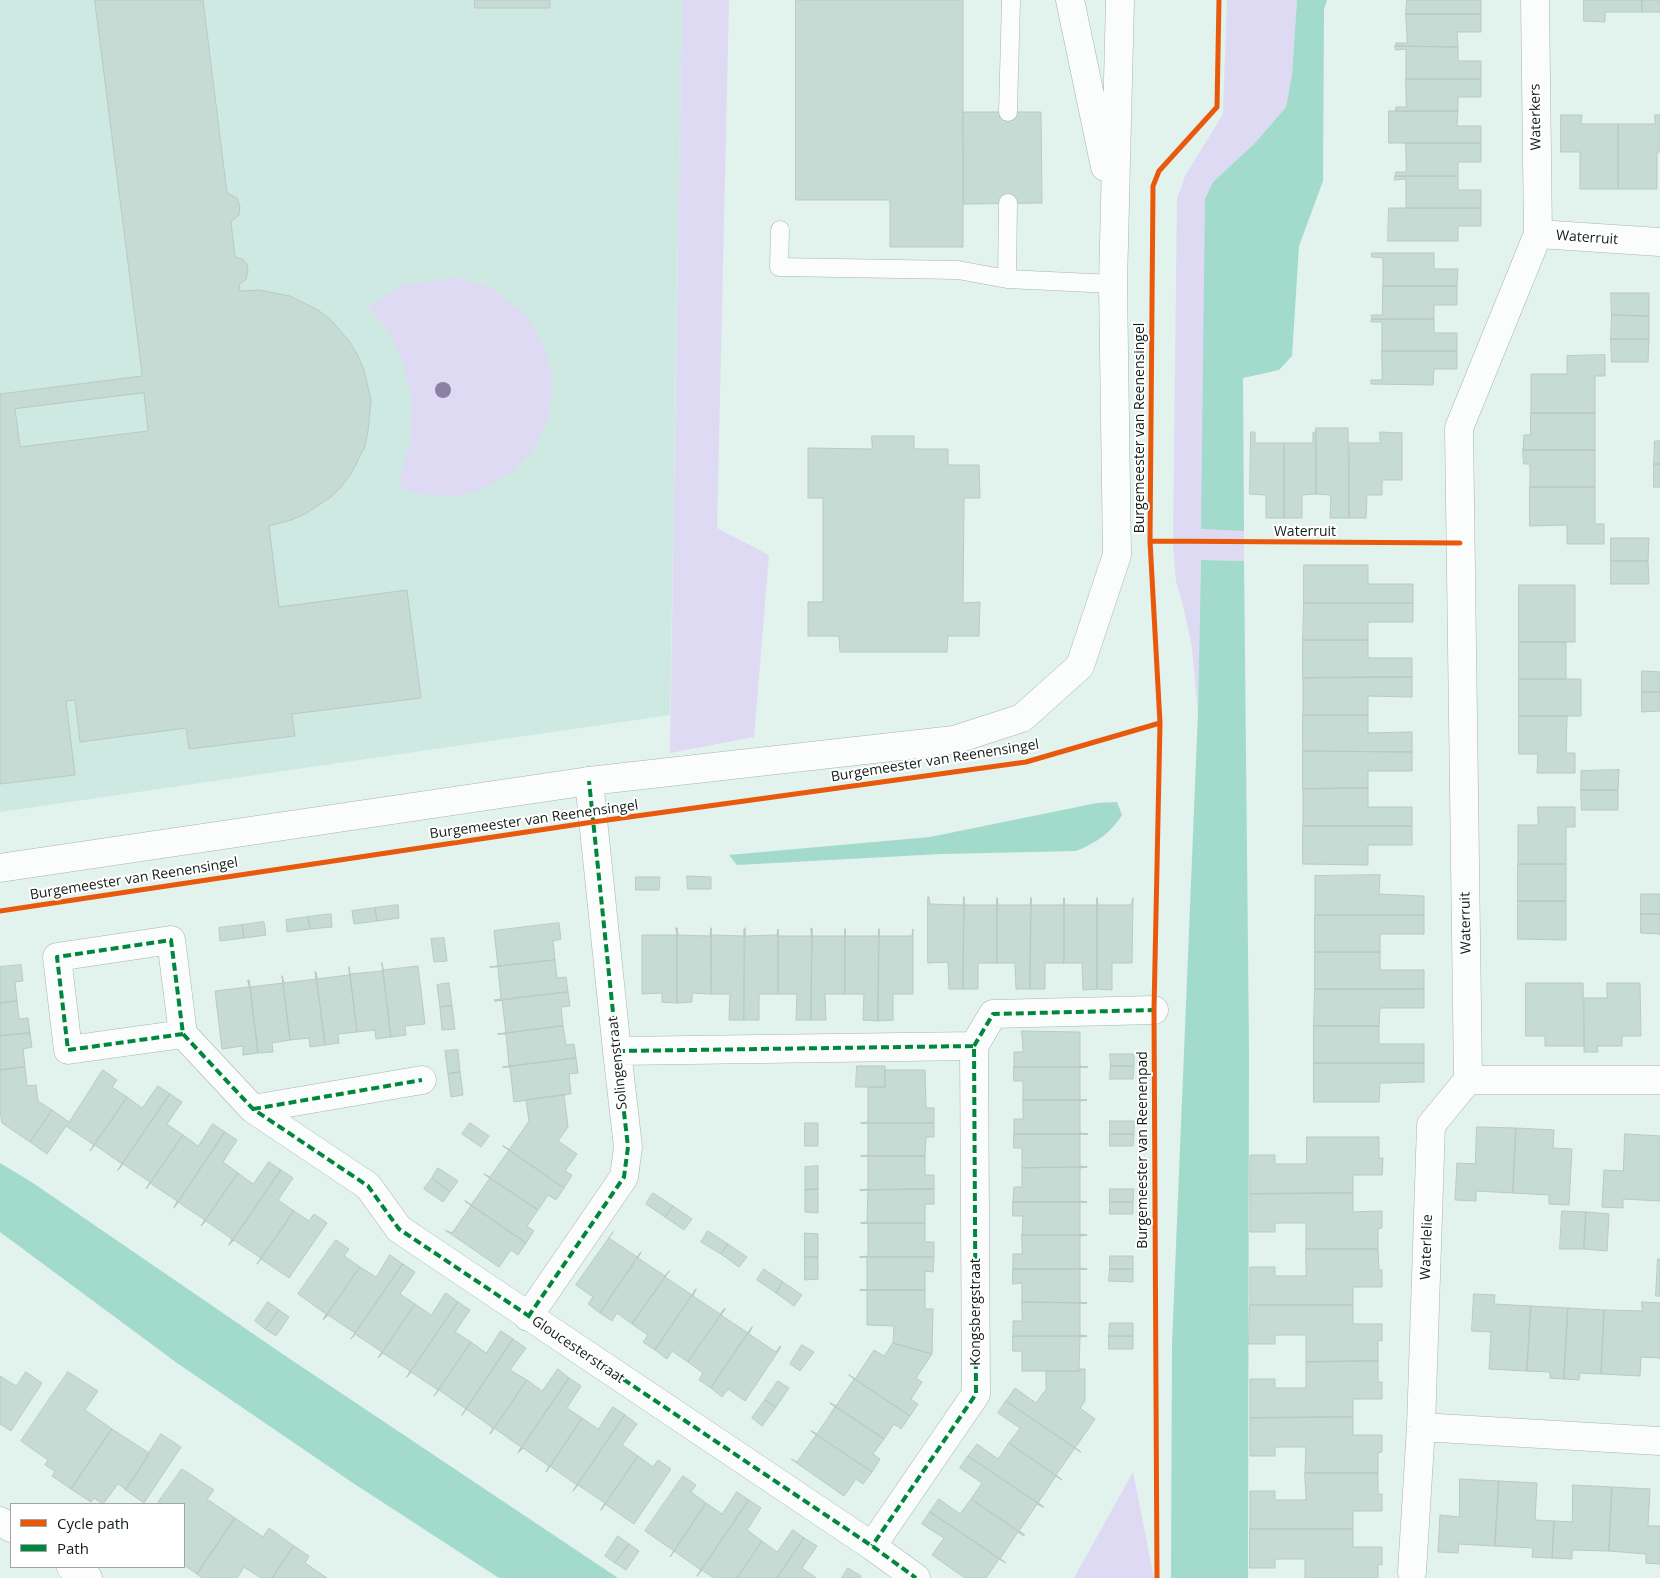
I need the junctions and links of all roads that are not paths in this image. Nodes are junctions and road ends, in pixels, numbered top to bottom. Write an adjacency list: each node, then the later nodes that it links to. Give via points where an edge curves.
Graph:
1 (1011, 0): 5 (lane)
2 (1070, 0): 7 (street, Burgemeester van Reenensingel)
3 (1120, 0): 7 (street, Burgemeester van Reenensingel)
4 (1534, 0): 9 (street, Waterkers)
5 (1008, 112)
6 (1008, 203): 11 (lane)
7 (1115, 210): 12 (street, Burgemeester van Reenensingel)
8 (780, 230): 11 (lane, via 779,267 958,270)
9 (1538, 234): 10 (street, Waterruit); 20 (street, Waterruit, via 1459,428)
10 (1660, 242)
11 (1008, 279): 12 (lane)
12 (1113, 284): 13 (street, Burgemeester van Reenensingel, via 1117,555 1080,666 1022,718 954,740)
13 (590, 781): 14 (street, Burgemeester van Reenensingel); 18 (street, Solingenstraat)
14 (0, 868)
15 (1154, 1010): 17 (street, via 994,1014)
16 (183, 1034): 16 (street, via 171,940 56,957 68,1050); 22 (street, Gloucesterstraat)
17 (974, 1046): 18 (street); 26 (street, Kongsbergstraat, via 976,1394)
18 (617, 1051): 23 (street, Solingenstraat, via 628,1147 624,1177)
19 (422, 1080): 22 (street)
20 (1468, 1080): 21 (street); 24 (street, Waterlelie, via 1431,1125)
21 (1660, 1080)
22 (253, 1109): 23 (street, Gloucesterstraat, via 368,1186 399,1229)
23 (528, 1317): 26 (street, Gloucesterstraat)
24 (1421, 1427): 25 (street); 28 (street, Waterlelie)
25 (1660, 1441)
26 (872, 1546): 30 (street, Gloucesterstraat)
27 (73, 1568): 29 (street)
28 (1412, 1572)
29 (88, 1578)
30 (916, 1578)

